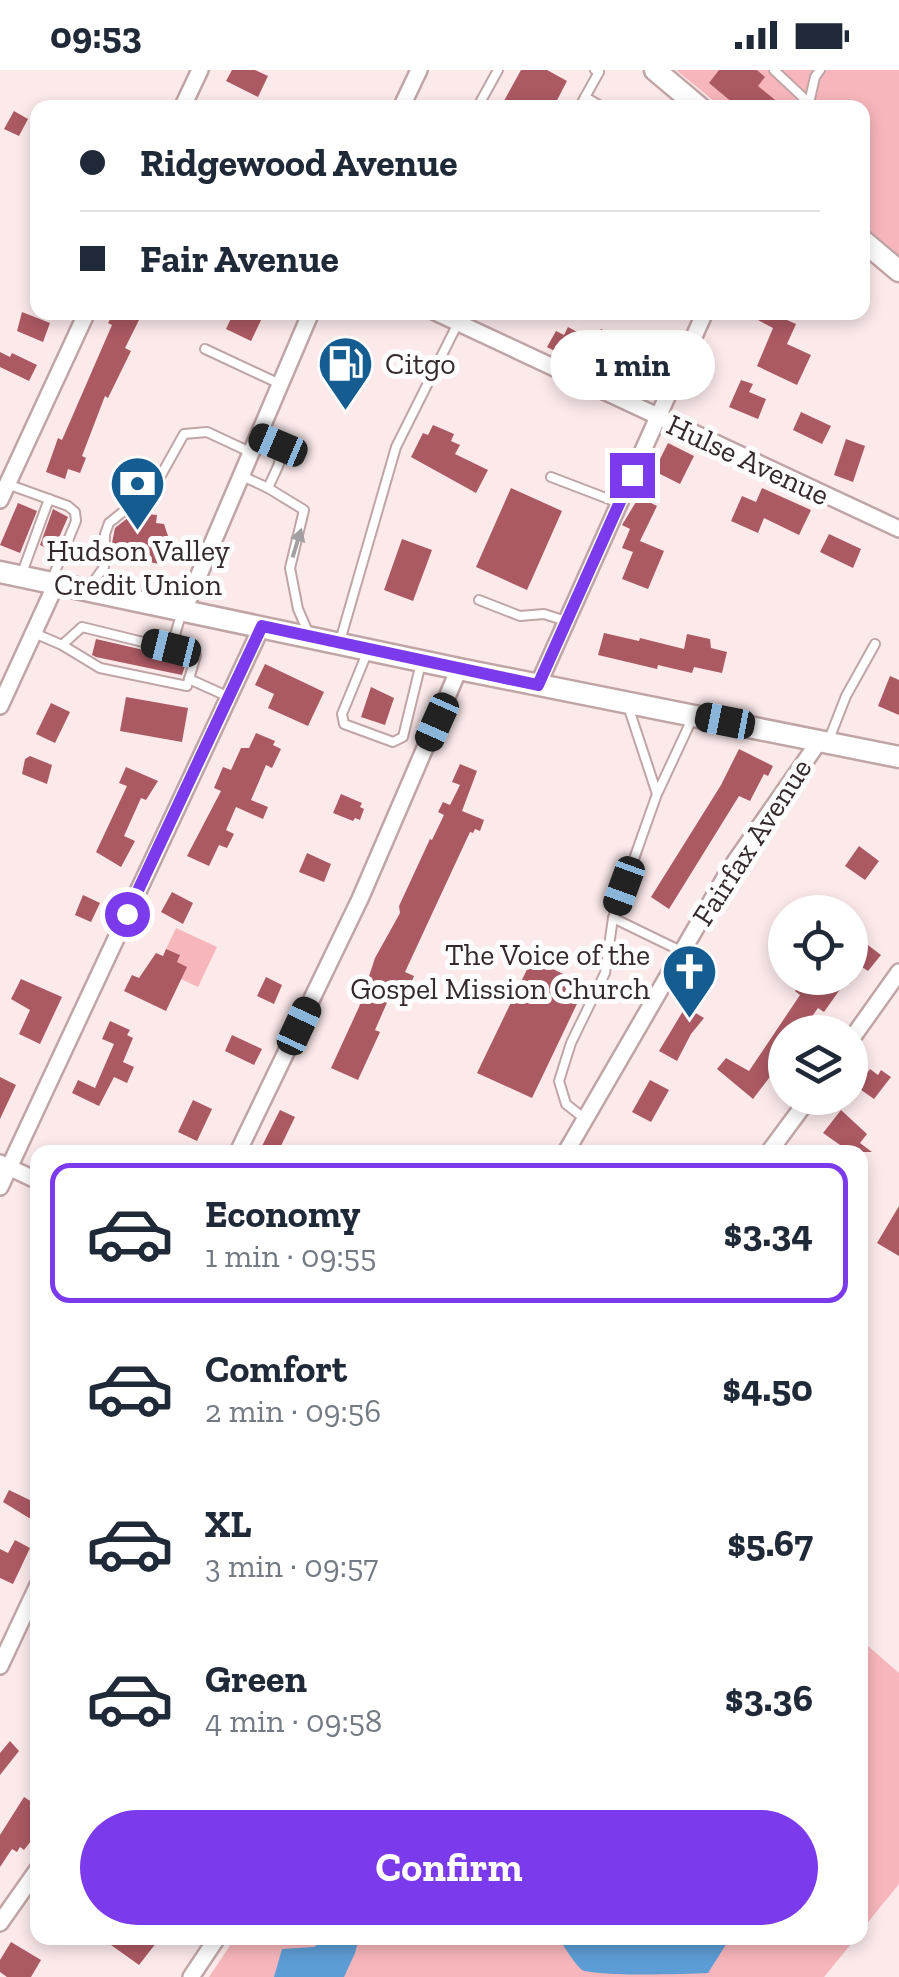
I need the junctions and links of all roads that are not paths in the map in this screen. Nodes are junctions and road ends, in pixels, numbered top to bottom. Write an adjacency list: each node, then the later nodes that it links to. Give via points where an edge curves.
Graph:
1 (200, 70): 9 (street)
2 (419, 70): 10 (street)
3 (498, 70): 11 (lane)
4 (655, 70): 14 (main road)
5 (774, 70): 15 (lane)
6 (820, 70): 16 (lane)
7 (598, 71): 8 (lane)
8 (585, 97): 12 (lane); 13 (lane)
9 (186, 100)
10 (405, 100)
11 (481, 100)
12 (583, 100)
13 (590, 100)
14 (691, 100)
15 (804, 100)
16 (810, 100)
17 (870, 247): 18 (main road)
18 (899, 271)
19 (82, 320): 30 (street)
20 (308, 320): 25 (street)
21 (450, 320): 23 (street, Hulse Avenue)
22 (702, 320): 26 (street)
23 (458, 324): 26 (street, Hulse Avenue); 45 (lane, via 396,447)
24 (205, 348): 25 (lane)
25 (280, 384): 27 (street)
26 (657, 419): 34 (street); 35 (street, Hulse Avenue)
27 (254, 444): 28 (street); 31 (lane, via 281,450); 38 (lane, via 207,432 184,434 154,486 110,523 104,568)
28 (240, 475): 31 (lane); 40 (street)
29 (551, 477): 34 (lane)
30 (8, 484): 32 (lane); 33 (street)
31 (268, 488): 44 (lane, one-way to 31, via 290,568 304,510)
32 (49, 499): 36 (lane); 37 (lane, via 68,506 76,522)
33 (0, 500)
34 (619, 503): 41 (street)
35 (899, 529)
36 (10, 574): 37 (main road)
37 (53, 584): 38 (main road); 43 (street)
38 (87, 590): 40 (main road)
39 (479, 600): 41 (lane, via 520,616)
40 (184, 610): 42 (main road); 48 (lane)
41 (566, 621): 53 (street)
42 (262, 626): 44 (main road); 54 (street)
43 (34, 634): 47 (lane); 56 (street)
44 (309, 636): 45 (main road)
45 (340, 643): 49 (main road)
46 (875, 644): 58 (lane)
47 (62, 645): 48 (lane, via 82,627); 52 (lane, via 100,668 187,686)
48 (171, 648): 52 (lane, via 196,654)
49 (368, 649): 50 (main road); 50 (lane, via 344,724 394,742 403,736)
50 (422, 661): 51 (main road)
51 (459, 669): 53 (main road); 67 (street, via 360,899)
52 (190, 679): 54 (lane)
53 (538, 685): 55 (main road)
54 (229, 697): 70 (street)
55 (627, 702): 57 (main road); 60 (lane)
56 (0, 706)
57 (694, 715): 58 (main road); 60 (lane)
58 (824, 741): 59 (main road); 62 (street, Fairfax Avenue, via 730,870)
59 (899, 756)
60 (657, 794): 61 (lane)
61 (613, 918): 62 (lane); 66 (lane, via 605,973 559,1081 566,1104)
62 (681, 951): 66 (street, Fairfax Avenue)
63 (899, 972): 64 (street)
64 (868, 1016)
65 (796, 1115): 69 (street)
66 (586, 1120): 68 (street, Fairfax Avenue)
67 (241, 1145)
68 (570, 1145)
69 (773, 1145)
70 (4, 1165): 71 (street); 72 (street)
71 (30, 1177)
72 (0, 1187)
73 (30, 1602): 74 (street)
74 (0, 1666)
75 (30, 1880): 76 (street)
76 (0, 1923)
77 (212, 1945): 78 (street)
78 (190, 1977)

